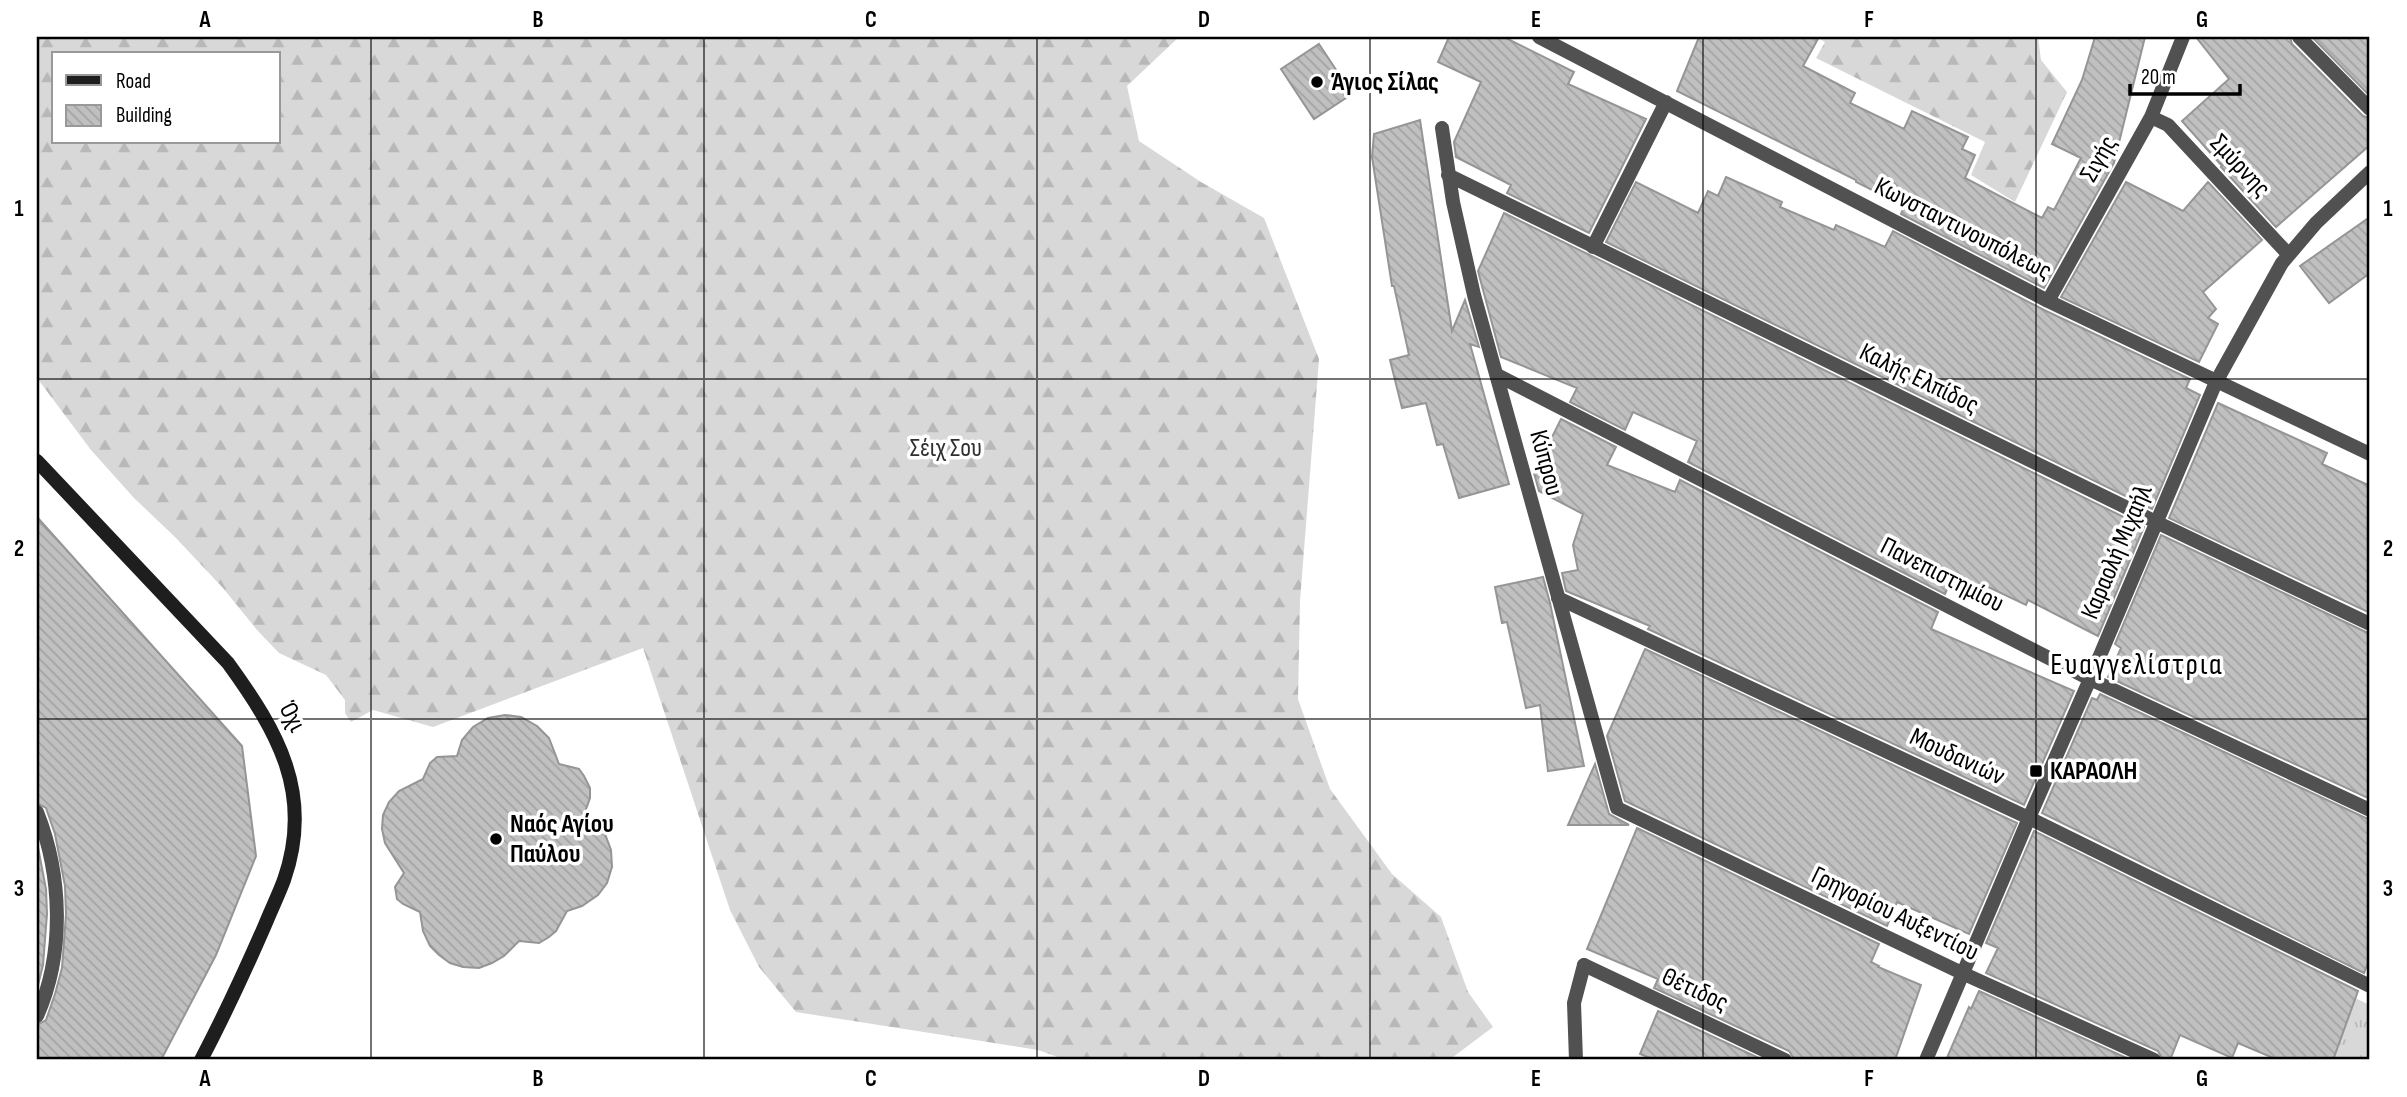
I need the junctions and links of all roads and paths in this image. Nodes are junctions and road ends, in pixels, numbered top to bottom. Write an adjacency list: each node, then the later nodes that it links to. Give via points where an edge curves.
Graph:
1 (1539, 37): 4 (street, Κωνσταντινουπόλεως)
2 (2183, 37): 6 (street, Σιγής)
3 (2299, 37): 5 (street)
4 (1666, 102): 10 (street); 12 (street, Κωνσταντινουπόλεως)
5 (2370, 109)
6 (2151, 117): 11 (street, Σμύρνης, via 2168,125); 12 (street, Σιγής)
7 (1442, 128): 9 (street, Κύπρου)
8 (2370, 172): 11 (street, Καραολή Μιχαήλ)
9 (1448, 176): 10 (street, Καλής Ελπίδος); 13 (street, Κύπρου)
10 (1593, 247): 17 (street, Καλής Ελπίδος)
11 (2288, 254): 14 (street, Καραολή Μιχαήλ)
12 (2048, 300): 14 (street, Κωνσταντινουπόλεως)
13 (1497, 375): 18 (street, Κύπρου); 20 (street, Πανεπιστημίου)
14 (2217, 382): 15 (street, Κωνσταντινουπόλεως); 17 (street, Καραολή Μιχαήλ)
15 (2370, 454)
16 (37, 461): 28 (main road, Όχι, via 229,663 266,717 288,770 295,821 284,879 246,972)
17 (2156, 522): 19 (street, Καλής Ελπίδος); 20 (street, Καραολή Μιχαήλ)
18 (1558, 598): 21 (street, Κύπρου); 23 (street, Μουδανιών)
19 (2370, 624)
20 (2090, 678): 22 (street, Πανεπιστημίου); 23 (street, Καραολή Μιχαήλ)
21 (1616, 808): 25 (street, Γρηγορίου Αυξεντίου)
22 (2370, 810)
23 (2029, 818): 25 (street, Καραολή Μιχαήλ); 26 (street, Μουδανιών)
24 (38, 819): 27 (street, via 48,841 56,905 51,966)
25 (1962, 974): 31 (street, Καραολή Μιχαήλ); 32 (street, Γρηγορίου Αυξεντίου)
26 (2370, 986)
27 (37, 1016)
28 (201, 1060)
29 (1576, 1060): 30 (street, Θέτιδος, via 1574,1003 1584,965)
30 (1785, 1060)
31 (1926, 1060)
32 (2154, 1060)

